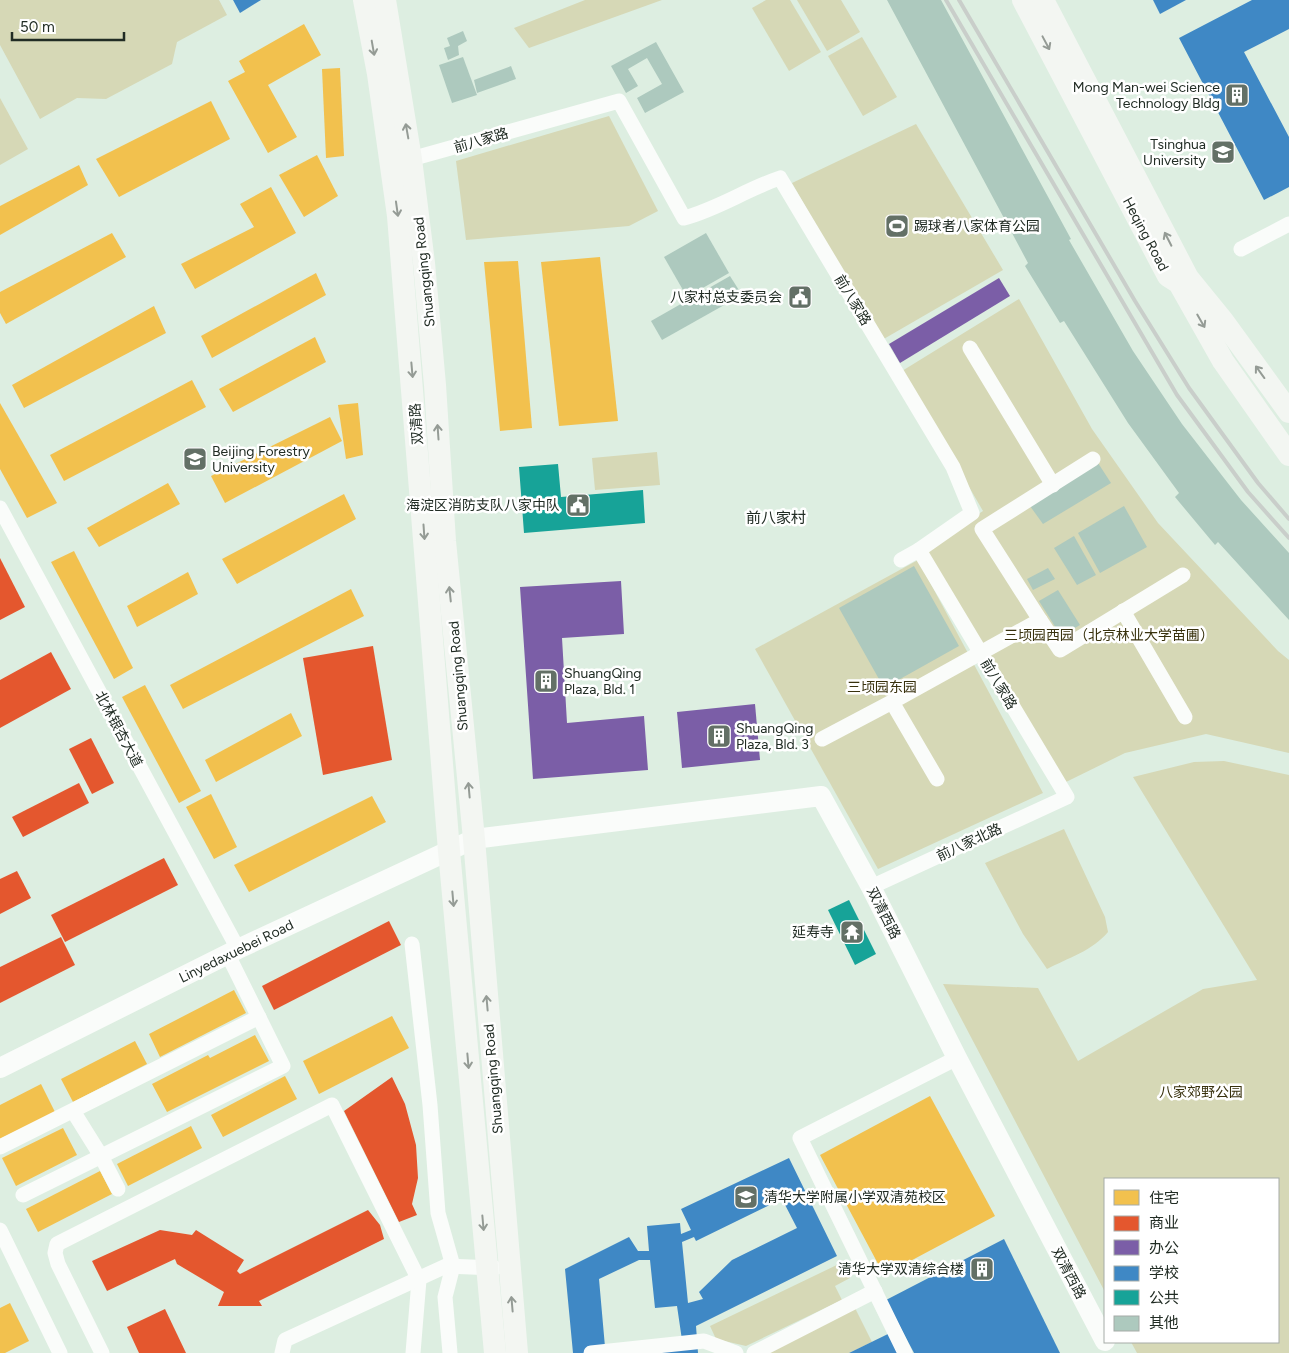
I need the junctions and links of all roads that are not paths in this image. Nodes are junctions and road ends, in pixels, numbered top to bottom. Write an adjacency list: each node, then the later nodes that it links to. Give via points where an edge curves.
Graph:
1 (364, 0): 26 (main road, 双清路, one-way to 26, via 398,216)
2 (385, 0): 5 (main road, Shuangqing Road, one-way to 2)
3 (1023, 0): 10 (main road, Heqing Road, one-way to 10, via 1168,276 1179,283 1223,360)
4 (1043, 0): 9 (main road, Heqing Road, one-way to 4, via 1188,278)
5 (411, 159): 14 (street, 前八家路, via 619,101 684,218 701,214 780,178 953,466 972,513); 25 (main road, Shuangqing Road, one-way to 5, via 445,541 435,385)
6 (1289, 224): 7 (street)
7 (1241, 249)
8 (970, 348): 12 (street)
9 (1289, 412)
10 (1289, 455)
11 (1094, 459): 12 (street)
12 (1053, 485): 18 (street, via 982,529)
13 (0, 508): 29 (street, 北林银杏大道)
14 (919, 550): 15 (street); 19 (street, 前八家路)
15 (901, 560)
16 (1183, 575): 17 (street)
17 (1123, 611): 18 (street, via 1060,650); 21 (street)
18 (1040, 620): 19 (street)
19 (981, 654): 20 (street); 24 (street, 前八家路)
20 (892, 702): 22 (street); 23 (street)
21 (1185, 717)
22 (822, 739)
23 (937, 779)
24 (1067, 797): 27 (street, 前八家北路)
25 (474, 839): 26 (street, Linyedaxuebei Road); 27 (street, 双清西路, via 822,796); 41 (main road, Shuangqing Road, one-way to 25)
26 (449, 851): 29 (street, Linyedaxuebei Road); 40 (main road, Shuangqing Road, one-way to 40)
27 (871, 887): 31 (street, 双清西路)
28 (412, 944): 39 (street, via 438,1213)
29 (233, 952): 30 (street, 北林银杏大道); 32 (street, Linyedaxuebei Road)
30 (259, 1017): 33 (street); 35 (street, 北林银杏大道, via 283,1066)
31 (957, 1058): 43 (street, via 800,1138); 44 (street, 双清西路)
32 (0, 1068)
33 (73, 1111): 34 (street); 35 (street)
34 (0, 1147)
35 (101, 1156): 36 (street); 37 (street)
36 (118, 1189)
37 (23, 1195)
38 (0, 1230): 45 (street)
39 (453, 1266): 40 (street); 42 (street, via 446,1266); 49 (street, via 445,1297)
40 (487, 1268): 41 (street); 50 (main road, Shuangqing Road)
41 (509, 1269): 51 (main road, Shuangqing Road, one-way to 41)
42 (419, 1280): 46 (street, via 332,1104 57,1244 58,1264); 47 (street, via 285,1340); 48 (street)
43 (875, 1291): 54 (street); 55 (street)
44 (1104, 1340)
45 (60, 1353)
46 (102, 1353)
47 (282, 1353)
48 (413, 1353)
49 (450, 1353)
50 (495, 1353)
51 (516, 1353)
52 (591, 1353): 53 (street, via 704,1341)
53 (736, 1353)
54 (754, 1353)
55 (906, 1353)

